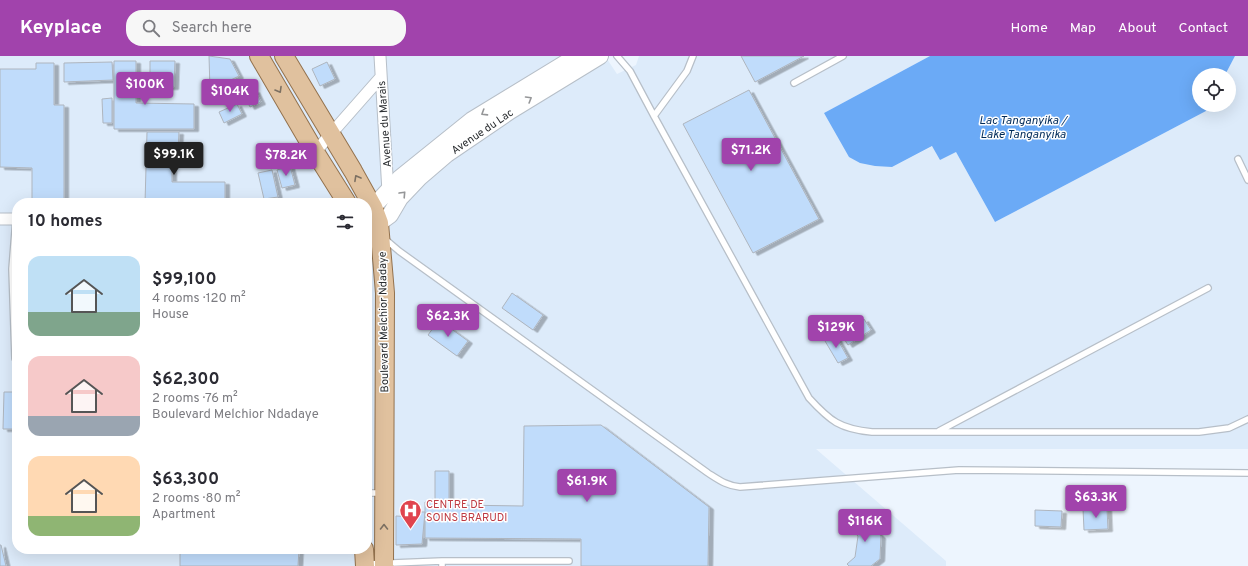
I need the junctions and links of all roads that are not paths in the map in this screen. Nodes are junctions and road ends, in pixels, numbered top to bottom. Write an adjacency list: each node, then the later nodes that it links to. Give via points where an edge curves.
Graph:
1 (259, 56): 13 (main road, one-way to 13)
2 (284, 56): 12 (main road, Boulevard Melchior Ndadaye)
3 (380, 56): 9 (street, Avenue du Marais)
4 (577, 56): 16 (main road, Avenue du Lac, one-way to 16, via 472,120 400,178)
5 (600, 56): 21 (main road, Avenue du Lac, one-way to 5, via 390,215 404,193 447,154 510,111)
6 (617, 56): 11 (lane, via 630,70)
7 (693, 56): 11 (lane, via 688,71)
8 (843, 56): 10 (lane)
9 (380, 77): 12 (street); 16 (street, Avenue du Marais)
10 (794, 83)
11 (654, 116): 24 (lane, via 809,398 836,423 854,430)
12 (331, 133): 13 (street); 18 (main road, Boulevard Melchior Ndadaye, one-way to 12)
13 (315, 152): 17 (main road)
14 (1238, 159): 15 (lane)
15 (1248, 180)
16 (388, 192): 21 (main road, Avenue du Lac)
17 (344, 198)
18 (362, 198)
19 (0, 219): 20 (street)
20 (12, 219)
21 (373, 221): 25 (lane, via 399,252 708,473 731,486 959,470); 26 (main road, Boulevard Melchior Ndadaye, via 385,293)
22 (1208, 288): 24 (lane)
23 (1248, 419): 24 (lane, via 1229,428 1199,432)
24 (937, 432)
25 (1248, 473)
26 (375, 493): 29 (main road, Boulevard Melchior Ndadaye, one-way to 26)
27 (365, 560): 29 (lane)
28 (569, 561): 30 (lane)
29 (384, 564): 30 (lane)
30 (442, 564)

